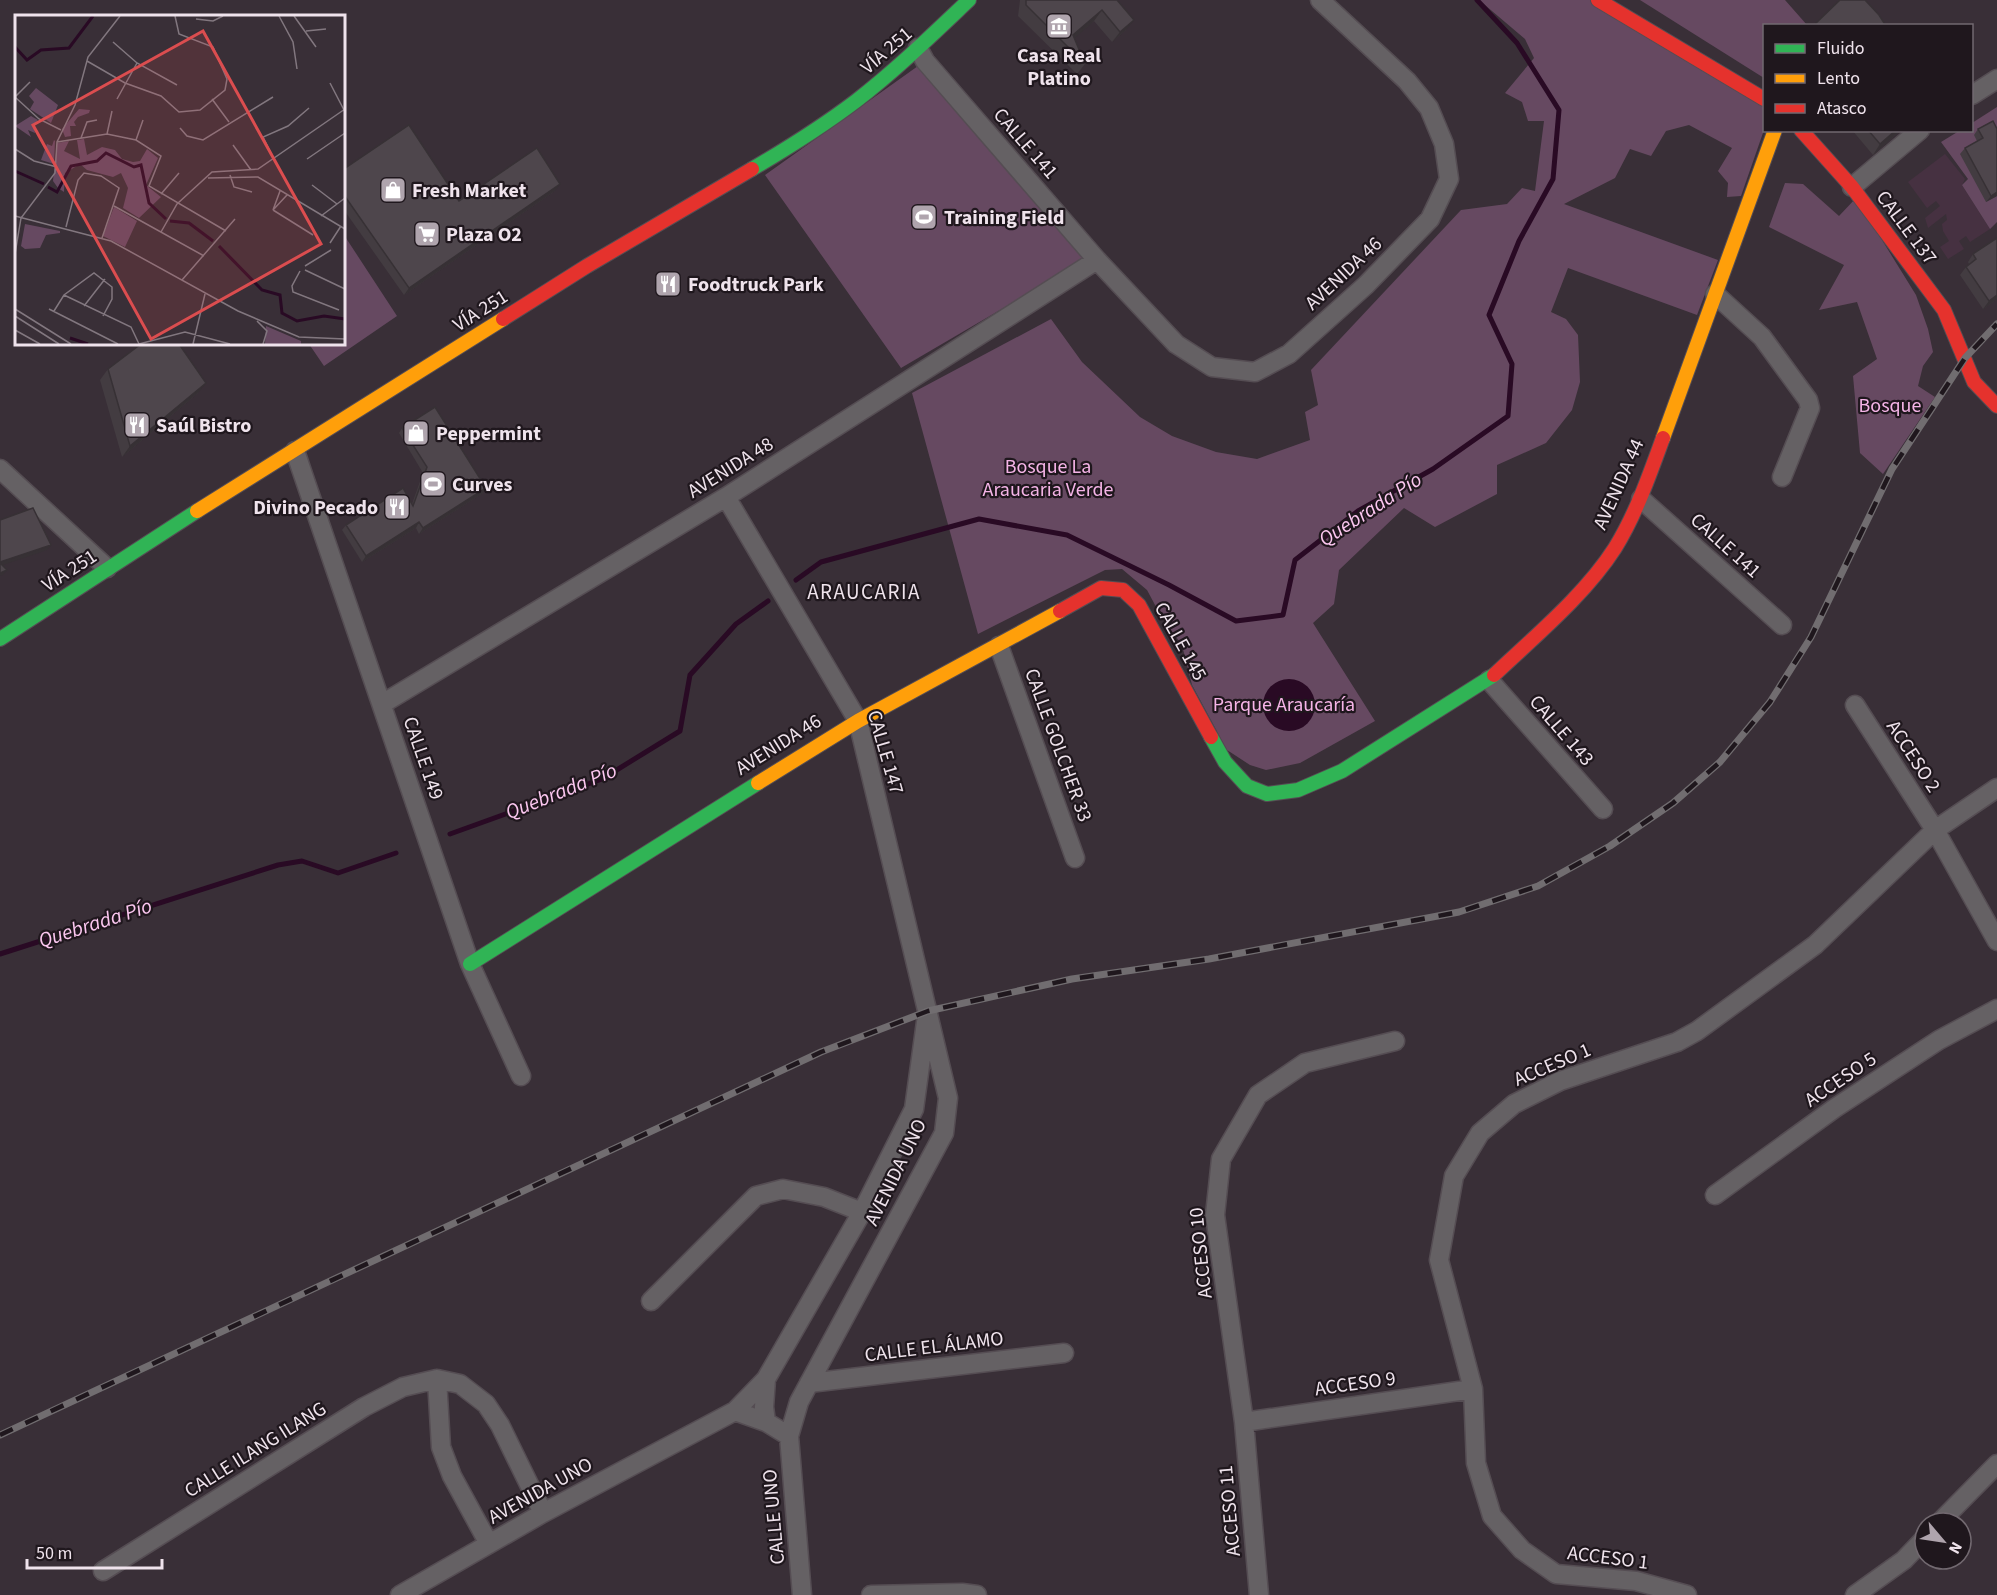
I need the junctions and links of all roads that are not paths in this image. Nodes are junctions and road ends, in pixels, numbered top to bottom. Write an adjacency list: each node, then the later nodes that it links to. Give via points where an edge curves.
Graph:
1 (969, 0): 4 (street, VÍA 251)
2 (1320, 0): 14 (street, AVENIDA 46, via 1407,81 1429,108 1444,144 1449,179 1430,219 1366,285 1288,354 1255,372 1212,367)
3 (1604, 2): 7 (street)
4 (918, 48): 12 (street, CALLE 141, via 925,61); 16 (street, VÍA 251, via 856,101 799,141 587,266)
5 (1997, 79): 6 (street)
6 (1973, 93)
7 (1763, 98)
8 (1774, 132): 13 (street, AVENIDA 44)
9 (1803, 132): 11 (street, CALLE 137)
10 (1918, 132): 11 (street)
11 (1852, 187): 15 (street, CALLE 137, via 1944,310 1974,382)
12 (1097, 260): 14 (street, CALLE 141); 19 (street, AVENIDA 48)
13 (1715, 294): 18 (street, via 1762,337 1808,400 1810,408); 20 (street, AVENIDA 44)
14 (1176, 344)
15 (1997, 406)
16 (296, 451): 21 (street, VÍA 251); 27 (street, CALLE 149)
17 (0, 469): 21 (street)
18 (1782, 477)
19 (726, 497): 27 (street, AVENIDA 48); 29 (street, CALLE 147)
20 (1641, 499): 23 (street, CALLE 141); 26 (street, AVENIDA 44, via 1614,549 1577,595)
21 (107, 568): 24 (street, VÍA 251)
22 (1122, 590): 25 (street, AVENIDA 46, via 1101,588); 31 (street, CALLE 145, via 1139,605 1225,762 1247,786)
23 (1782, 625)
24 (0, 639)
25 (999, 646): 29 (street, AVENIDA 46); 34 (street, CALLE GOLCHER 33)
26 (1489, 680): 31 (street, AVENIDA 44, via 1342,771 1298,790); 32 (street, CALLE 143)
27 (382, 704): 36 (street, CALLE 149)
28 (1855, 705): 33 (street, ACCESO 2)
29 (858, 721): 36 (street, AVENIDA 46); 38 (street, CALLE 147)
30 (1997, 788): 33 (street, ACCESO 1)
31 (1267, 794)
32 (1603, 809)
33 (1935, 830): 35 (street, ACCESO 2); 48 (street, ACCESO 1, via 1815,945 1697,1031 1677,1042 1560,1081 1514,1104 1480,1133 1454,1176 1439,1260)
34 (1075, 858)
35 (1997, 941)
36 (470, 964): 40 (street, CALLE 149)
37 (1997, 1010): 41 (street, ACCESO 5, via 1939,1040 1834,1108)
38 (928, 1011): 42 (street, AVENIDA UNO, via 914,1109); 47 (street, AVENIDA UNO, via 948,1098 944,1133)
39 (1395, 1041): 51 (street, ACCESO 10, via 1305,1063 1258,1095 1221,1159 1215,1215)
40 (521, 1076)
41 (1715, 1196)
42 (862, 1212): 43 (street, via 824,1197 783,1189 756,1196); 46 (street, AVENIDA UNO)
43 (651, 1301)
44 (1064, 1353): 47 (street, CALLE EL ÁLAMO)
45 (437, 1379): 56 (street, via 460,1384 486,1404); 57 (street, via 441,1447 452,1476); 59 (street, CALLE ILANG ILANG, via 403,1387 364,1407)
46 (766, 1379): 50 (street, AVENIDA UNO); 52 (street, via 764,1407)
47 (809, 1383): 49 (street, AVENIDA UNO)
48 (1473, 1389): 51 (street, ACCESO 9); 65 (street, ACCESO 1, via 1476,1463 1492,1515 1522,1550 1556,1574 1636,1581)
49 (798, 1402): 52 (street, via 782,1421); 53 (street, AVENIDA UNO)
50 (735, 1411): 52 (street); 56 (street, AVENIDA UNO)
51 (1244, 1422): 64 (street, ACCESO 11)
52 (768, 1424): 53 (street)
53 (789, 1436): 61 (street, CALLE UNO)
54 (1997, 1464): 55 (street)
55 (1952, 1511)
56 (543, 1513): 57 (street, AVENIDA UNO)
57 (489, 1544): 60 (street, AVENIDA UNO)
58 (1913, 1551): 66 (street)
59 (103, 1571)
60 (400, 1595)
61 (802, 1595)
62 (871, 1595): 63 (street)
63 (977, 1595)
64 (1259, 1595)
65 (1687, 1595)
66 (1855, 1595)

